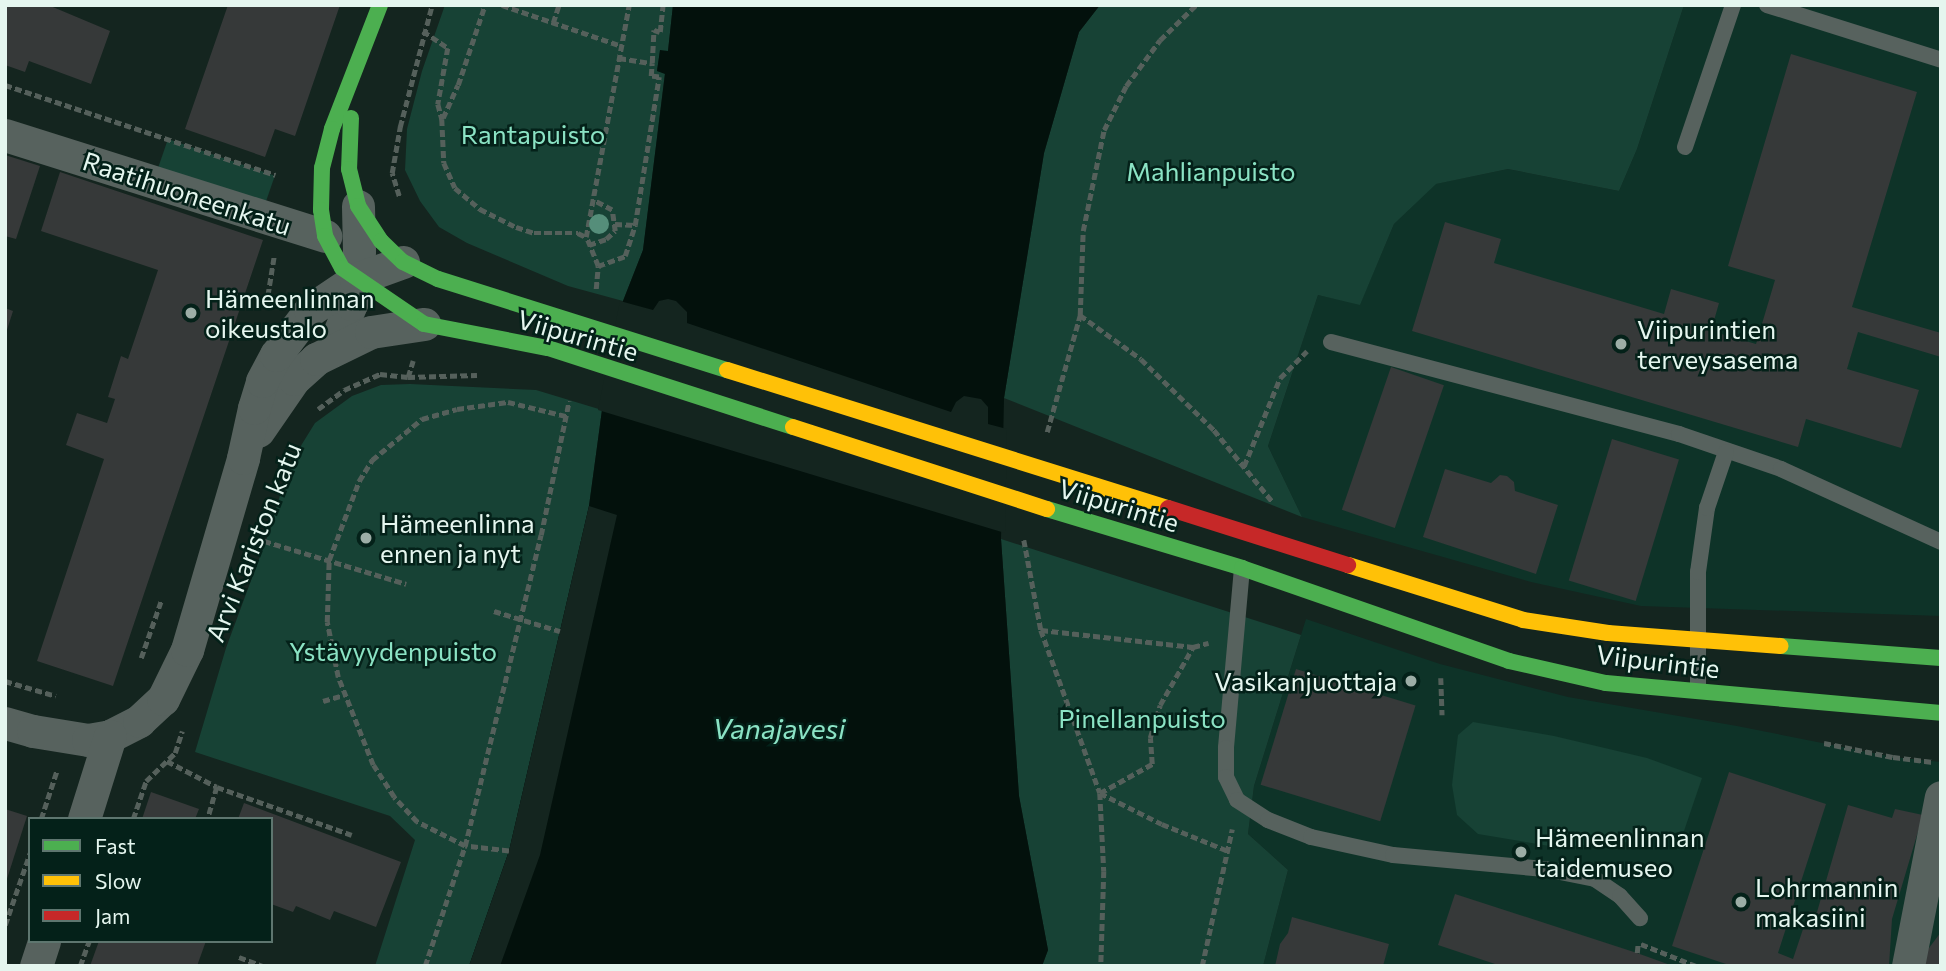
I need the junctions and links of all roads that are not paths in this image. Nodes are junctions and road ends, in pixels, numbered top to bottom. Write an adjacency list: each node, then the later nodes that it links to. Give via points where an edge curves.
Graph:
1 (380, 5): 5 (main road, Arvi Kariston katu)
2 (1732, 5): 7 (lane)
3 (1768, 5): 4 (lane)
4 (1941, 60)
5 (359, 64): 8 (main road, Arvi Kariston katu, via 349,129 349,169); 9 (main road, Arvi Kariston katu, via 332,129 322,168)
6 (5, 135): 9 (street, Raatihuoneenkatu)
7 (1685, 147)
8 (358, 206): 9 (street, Raatihuoneenkatu); 10 (main road, Arvi Kariston katu, via 381,241); 11 (street, Arvi Kariston katu)
9 (325, 236): 11 (main road, Viipurintie, via 342,268); 12 (street, Arvi Kariston katu, via 324,265)
10 (402, 262): 11 (street, Arvi Kariston katu); 18 (main road, Viipurintie, via 438,279)
11 (356, 279): 12 (street, Arvi Kariston katu); 13 (main road, Viipurintie); 15 (street, Arvi Kariston katu)
12 (310, 310): 17 (street, Arvi Kariston katu, via 262,381)
13 (424, 324): 15 (street, Arvi Kariston katu, via 371,332); 20 (main road, Viipurintie, via 548,348)
14 (1331, 342): 16 (lane, via 1679,434)
15 (332, 350): 17 (street, Arvi Kariston katu, via 293,379)
16 (1726, 452): 19 (lane, via 1781,469); 21 (lane, via 1705,521 1698,572)
17 (243, 458): 26 (street, Arvi Kariston katu, via 178,672 163,699 139,721)
18 (1253, 537): 20 (lane); 21 (main road, Viipurintie, via 1523,620)
19 (1941, 542)
20 (1242, 568): 23 (main road, Viipurintie, via 1509,661 1606,683); 29 (lane, via 1226,748 1226,777 1237,800 1268,820 1311,837 1415,858 1545,869 1595,879 1620,896)
21 (1699, 640): 22 (main road, Viipurintie); 23 (lane)
22 (1941, 659)
23 (1698, 691): 24 (main road, Viipurintie)
24 (1941, 713)
25 (5, 723): 26 (street, via 64,738)
26 (110, 736): 28 (street)
27 (1941, 797): 32 (street)
28 (85, 817)
29 (1640, 918)
30 (43, 943): 31 (street)
31 (36, 966)
32 (1908, 966)

